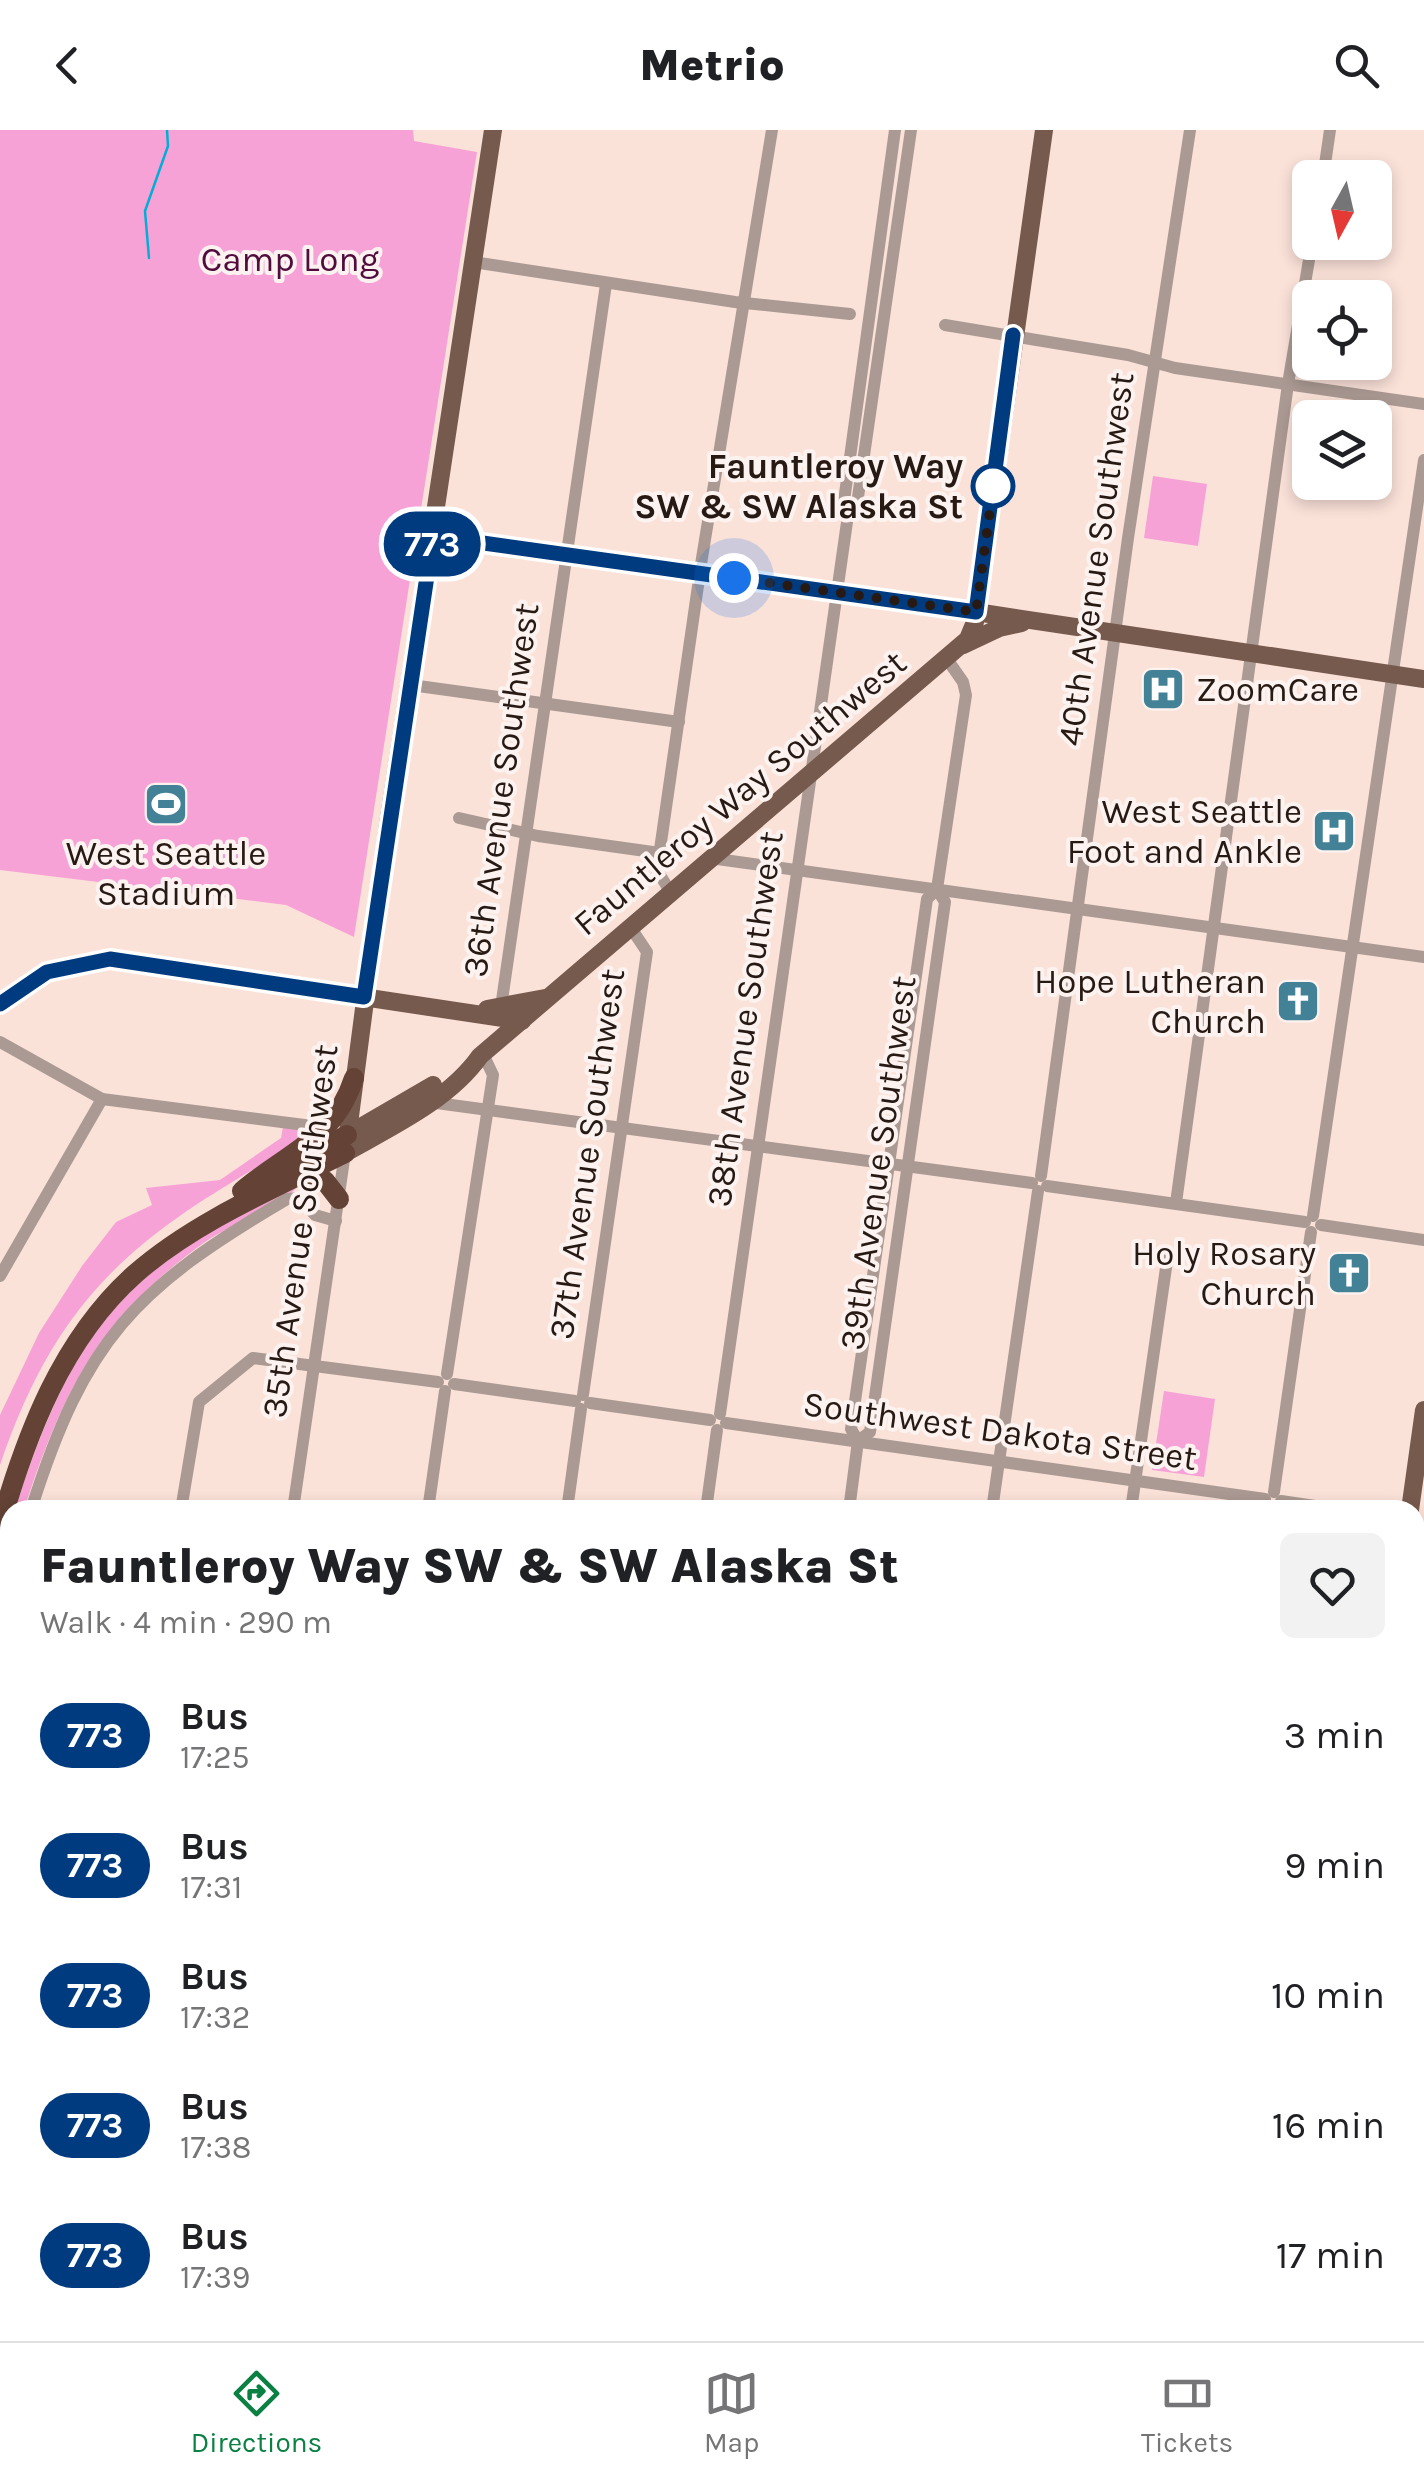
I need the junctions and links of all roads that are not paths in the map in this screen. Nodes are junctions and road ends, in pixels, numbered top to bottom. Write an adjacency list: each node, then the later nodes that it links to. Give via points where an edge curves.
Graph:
1 (493, 130): 10 (main road, 35th Avenue Southwest)
2 (772, 130): 12 (street)
3 (895, 130): 20 (street, 38th Avenue Southwest, via 844,501)
4 (911, 130): 20 (street, 38th Avenue Southwest, via 857,504)
5 (1044, 130): 15 (main road, Fauntleroy Way Southwest)
6 (1190, 130): 16 (street, 40th Avenue Southwest)
7 (1330, 130): 8 (street)
8 (1326, 160)
9 (1309, 260): 17 (street)
10 (473, 262): 11 (street); 21 (main road, 35th Avenue Southwest)
11 (606, 284): 12 (street); 22 (street, 36th Avenue Southwest)
12 (744, 302): 13 (street); 23 (street)
13 (850, 314)
14 (944, 325): 15 (street)
15 (1013, 335): 16 (street); 25 (main road, Fauntleroy Way Southwest)
16 (1155, 362): 17 (street); 27 (street, 40th Avenue Southwest)
17 (1288, 384): 18 (street); 29 (street)
18 (1424, 404)
19 (1424, 460): 31 (street)
20 (848, 514): 24 (street, 38th Avenue Southwest)
21 (433, 536): 22 (street); 33 (main road, 35th Avenue Southwest)
22 (564, 554): 23 (street); 34 (street, 36th Avenue Southwest)
23 (700, 574): 24 (street); 35 (street)
24 (836, 593): 25 (street); 36 (street, 38th Avenue Southwest)
25 (976, 612): 26 (main road); 28 (main road, Fauntleroy Way Southwest)
26 (1047, 621): 27 (main road); 28 (main road, via 999,628)
27 (1114, 632): 29 (main road); 44 (street, 40th Avenue Southwest)
28 (962, 645): 30 (main road, Fauntleroy Way Southwest)
29 (1251, 653): 31 (main road); 46 (street)
30 (947, 659): 36 (main road, Fauntleroy Way Southwest); 42 (street, 39th Avenue Southwest, via 966,695)
31 (1389, 674): 32 (main road); 47 (street)
32 (1424, 680)
33 (411, 685): 34 (street); 49 (main road, 35th Avenue Southwest)
34 (542, 703): 35 (street); 38 (street, 36th Avenue Southwest)
35 (679, 722): 39 (street)
36 (811, 777): 40 (main road, Fauntleroy Way Southwest); 41 (street, 38th Avenue Southwest)
37 (460, 818): 38 (street)
38 (525, 832): 39 (street); 53 (street, 36th Avenue Southwest)
39 (660, 854): 43 (street, via 659,877)
40 (710, 858): 41 (street); 43 (main road, Fauntleroy Way Southwest)
41 (798, 869): 42 (street); 63 (street, 38th Avenue Southwest)
42 (937, 889): 44 (street); 64 (street, 39th Avenue Southwest, via 927,899); 65 (street, 39th Avenue Southwest, via 945,902)
43 (671, 892): 45 (main road, Fauntleroy Way Southwest)
44 (1077, 909): 46 (street); 67 (street, 40th Avenue Southwest)
45 (631, 928): 50 (main road, Fauntleroy Way Southwest); 61 (street, 37th Avenue Southwest, via 647,952)
46 (1214, 929): 47 (street); 68 (street)
47 (1350, 947): 48 (street); 70 (street)
48 (1424, 958)
49 (364, 997): 51 (main road, via 110,959 47,972); 52 (main road); 57 (main road, 35th Avenue Southwest)
50 (550, 997): 53 (main road); 54 (main road, Fauntleroy Way Southwest)
51 (0, 1004)
52 (464, 1012): 53 (main road); 56 (main road, via 488,1031)
53 (498, 1012): 54 (main road)
54 (522, 1020): 56 (main road, Fauntleroy Way Southwest)
55 (0, 1042): 58 (street)
56 (482, 1055): 59 (main road, Fauntleroy Way Southwest); 60 (street, via 494,1070); 62 (main road, Fauntleroy Way Southwest)
57 (354, 1078): 62 (highway)
58 (102, 1099): 62 (street, via 271,1122); 73 (street)
59 (428, 1102): 60 (street); 62 (main road, Fauntleroy Way Southwest)
60 (488, 1108): 61 (street); 75 (street)
61 (621, 1126): 63 (street); 76 (street, 37th Avenue Southwest)
62 (341, 1139): 66 (highway, Fauntleroy Way Southwest); 69 (street, 35th Avenue Southwest); 82 (highway, Fauntleroy Way Southwest, via 144,1252 69,1332 26,1412)
63 (757, 1146): 64 (street); 78 (street, 38th Avenue Southwest)
64 (889, 1164): 65 (street); 79 (street, 39th Avenue Southwest, via 851,1429)
65 (908, 1166): 67 (street); 79 (street, 39th Avenue Southwest, via 870,1432)
66 (302, 1175): 69 (highway, via 325,1181); 83 (highway, Fauntleroy Way Southwest, via 185,1238 115,1293 50,1388)
67 (1040, 1184): 68 (street); 80 (street, 40th Avenue Southwest)
68 (1176, 1203): 70 (street)
69 (338, 1210): 74 (street, 35th Avenue Southwest); 84 (street, via 315,1215 299,1198 287,1199 149,1291 80,1379)
70 (1312, 1224): 71 (street); 94 (street)
71 (1424, 1240)
72 (1168, 1254): 81 (street)
73 (0, 1276)
74 (316, 1365): 75 (street, Southwest Dakota Street); 85 (street, Southwest Dakota Street, via 252,1358 200,1402); 86 (street, 35th Avenue Southwest)
75 (446, 1383): 76 (street, Southwest Dakota Street); 87 (street)
76 (582, 1402): 78 (street, Southwest Dakota Street); 88 (street, 37th Avenue Southwest)
77 (1424, 1410): 95 (main road)
78 (718, 1422): 79 (street, Southwest Dakota Street); 89 (street, 38th Avenue Southwest)
79 (858, 1442): 80 (street, Southwest Dakota Street); 90 (street, 39th Avenue Southwest)
80 (999, 1461): 81 (street, Southwest Dakota Street); 91 (street, 40th Avenue Southwest)
81 (1135, 1481): 92 (street); 93 (street, Southwest Dakota Street)
82 (0, 1489)
83 (9, 1500)
84 (34, 1500)
85 (182, 1500)
86 (296, 1500)
87 (429, 1500)
88 (568, 1500)
89 (707, 1500)
90 (850, 1500)
91 (993, 1500)
92 (1132, 1500)
93 (1259, 1500)
94 (1272, 1500)
95 (1411, 1500)

